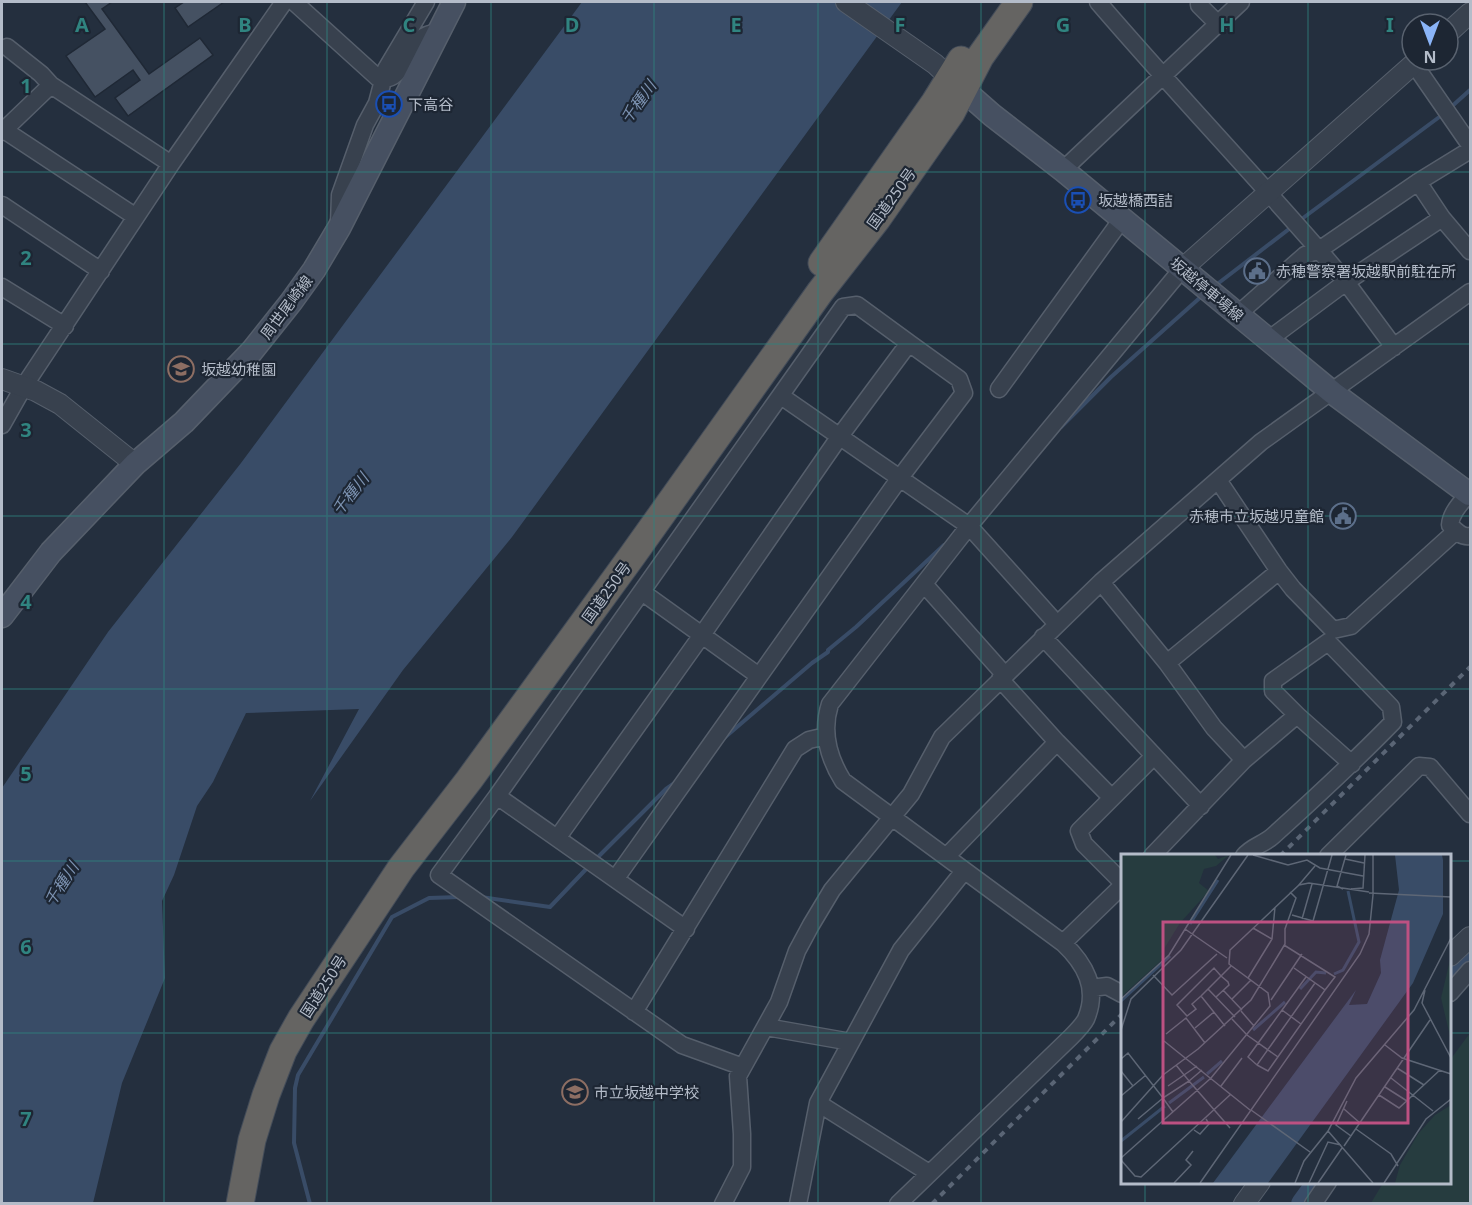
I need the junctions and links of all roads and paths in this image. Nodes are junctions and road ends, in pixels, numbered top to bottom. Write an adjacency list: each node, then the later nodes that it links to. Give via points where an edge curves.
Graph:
1 (284, 2): 23 (street)
2 (294, 2): 18 (street, via 378,78)
3 (426, 2): 18 (street, via 390,60)
4 (454, 2): 12 (main road, 周世尾崎線)
5 (846, 2): 16 (street)
6 (1000, 2): 16 (highway, 国道250号)
7 (1019, 2): 16 (highway, 国道250号, via 980,57)
8 (1098, 2): 17 (street)
9 (1198, 2): 11 (street)
10 (1241, 2): 11 (street)
11 (1218, 24): 17 (street)
12 (440, 31): 18 (street, via 418,41 393,77); 31 (main road, 周世尾崎線)
13 (7, 47): 19 (street)
14 (1405, 72): 26 (street)
15 (1423, 72): 21 (street)
16 (949, 77): 24 (main road, 坂越停車場線); 105 (highway, 国道250号, via 806,287 620,548 390,857 285,1013 265,1055 236,1136); 106 (highway, 国道250号, via 951,113 469,780 400,868 308,1010 283,1051 266,1095 252,1140)
17 (1162, 77): 24 (street); 26 (street)
18 (384, 79): 31 (street, via 340,195)
19 (51, 85): 20 (street); 23 (street)
20 (3, 131): 28 (street)
21 (1470, 145)
22 (1470, 150): 25 (street)
23 (171, 164): 28 (street)
24 (1063, 170): 30 (main road, 坂越停車場線)
25 (1418, 182): 29 (street); 32 (street)
26 (1269, 192): 32 (street); 34 (street)
27 (2, 205): 35 (street)
28 (136, 217): 35 (street)
29 (1442, 218): 33 (street); 36 (street)
30 (1122, 219): 34 (main road, 坂越停車場線); 46 (street)
31 (339, 228): 51 (main road, 周世尾崎線, via 314,270 252,351 184,422)
32 (1319, 250): 36 (street); 39 (street, via 1305,255)
33 (1470, 251)
34 (1182, 269): 39 (main road, 坂越停車場線); 55 (street)
35 (101, 271): 40 (street)
36 (1346, 282): 41 (street); 43 (street)
37 (2, 287): 40 (street)
38 (1470, 292): 43 (street)
39 (1238, 315): 41 (main road, 坂越停車場線)
40 (65, 326): 45 (street)
41 (1268, 340): 47 (main road, 坂越停車場線)
42 (909, 343): 48 (street, via 856,305 843,307); 50 (street); 52 (street, via 959,379 964,393)
43 (1394, 347): 47 (street)
44 (2, 379): 45 (street)
45 (24, 386): 49 (street); 51 (street, via 76,415)
46 (999, 389)
47 (1333, 393): 53 (street, via 1261,442); 54 (main road, 坂越停車場線)
48 (782, 396): 50 (street); 60 (street)
49 (2, 425)
50 (840, 436): 52 (street); 63 (street)
51 (135, 464): 61 (main road, 周世尾崎線, via 51,552)
52 (899, 479): 55 (street); 67 (street)
53 (1218, 480): 57 (street); 58 (street)
54 (1470, 493): 56 (street, via 1451,517 1450,525)
55 (969, 526): 59 (street); 62 (street)
56 (1463, 533): 64 (street, via 1351,626)
57 (1279, 571): 64 (street); 66 (street)
58 (1101, 582): 62 (street); 66 (street)
59 (924, 584): 68 (street); 70 (street, via 830,704 825,717)
60 (642, 592): 63 (street); 75 (street)
61 (2, 616)
62 (1057, 624): 65 (street)
63 (702, 635): 67 (street); 80 (street)
64 (1330, 636): 69 (street, via 1273,681 1273,691); 74 (street, via 1391,707 1393,722)
65 (1043, 637): 68 (street); 72 (street)
66 (1167, 663): 73 (street, via 1214,729)
67 (759, 676): 86 (street)
68 (1002, 677): 71 (street); 79 (street, via 942,737 911,794)
69 (1297, 715): 73 (street); 74 (street)
70 (826, 736): 79 (street, via 833,764 843,781); 89 (street, via 795,749)
71 (1057, 742): 76 (street); 84 (street)
72 (1154, 756): 76 (street); 77 (street)
73 (1244, 760): 77 (street)
74 (1352, 764): 82 (street, via 1270,839)
75 (497, 796): 80 (street); 97 (street, via 439,875)
76 (1111, 797): 87 (street, via 1079,831 1084,844)
77 (1201, 806): 81 (street)
78 (1470, 814): 83 (street, via 1430,767 1419,766)
79 (891, 817): 84 (street); 98 (street, via 832,890 811,925)
80 (558, 837): 86 (street)
81 (1153, 854)
82 (1246, 854)
83 (1329, 854)
84 (946, 857): 85 (street)
85 (964, 871): 91 (street); 99 (street, via 901,950)
86 (616, 878): 89 (street)
87 (1121, 883)
88 (1121, 885): 91 (street)
89 (686, 929): 97 (street)
90 (1470, 937): 92 (street)
91 (1063, 943): 94 (street, via 1078,957)
92 (1451, 954)
93 (1470, 970): 95 (street)
94 (1091, 988): 96 (street, via 1107,986); 102 (street, via 1085,1020 1071,1037)
95 (1451, 991)
96 (1121, 993)
97 (634, 1012): 100 (street, via 682,1046)
98 (766, 1027): 99 (street); 100 (street)
99 (851, 1042): 101 (street)
100 (743, 1067): 107 (street, via 738,1076 742,1167)
101 (818, 1103): 102 (street); 108 (street)
102 (929, 1173): 109 (street)
103 (1258, 1184): 110 (street)
104 (1327, 1184): 111 (street)
105 (223, 1203)
106 (240, 1203)
107 (723, 1203)
108 (798, 1203)
109 (897, 1203)
110 (1244, 1203)
111 (1313, 1203)

